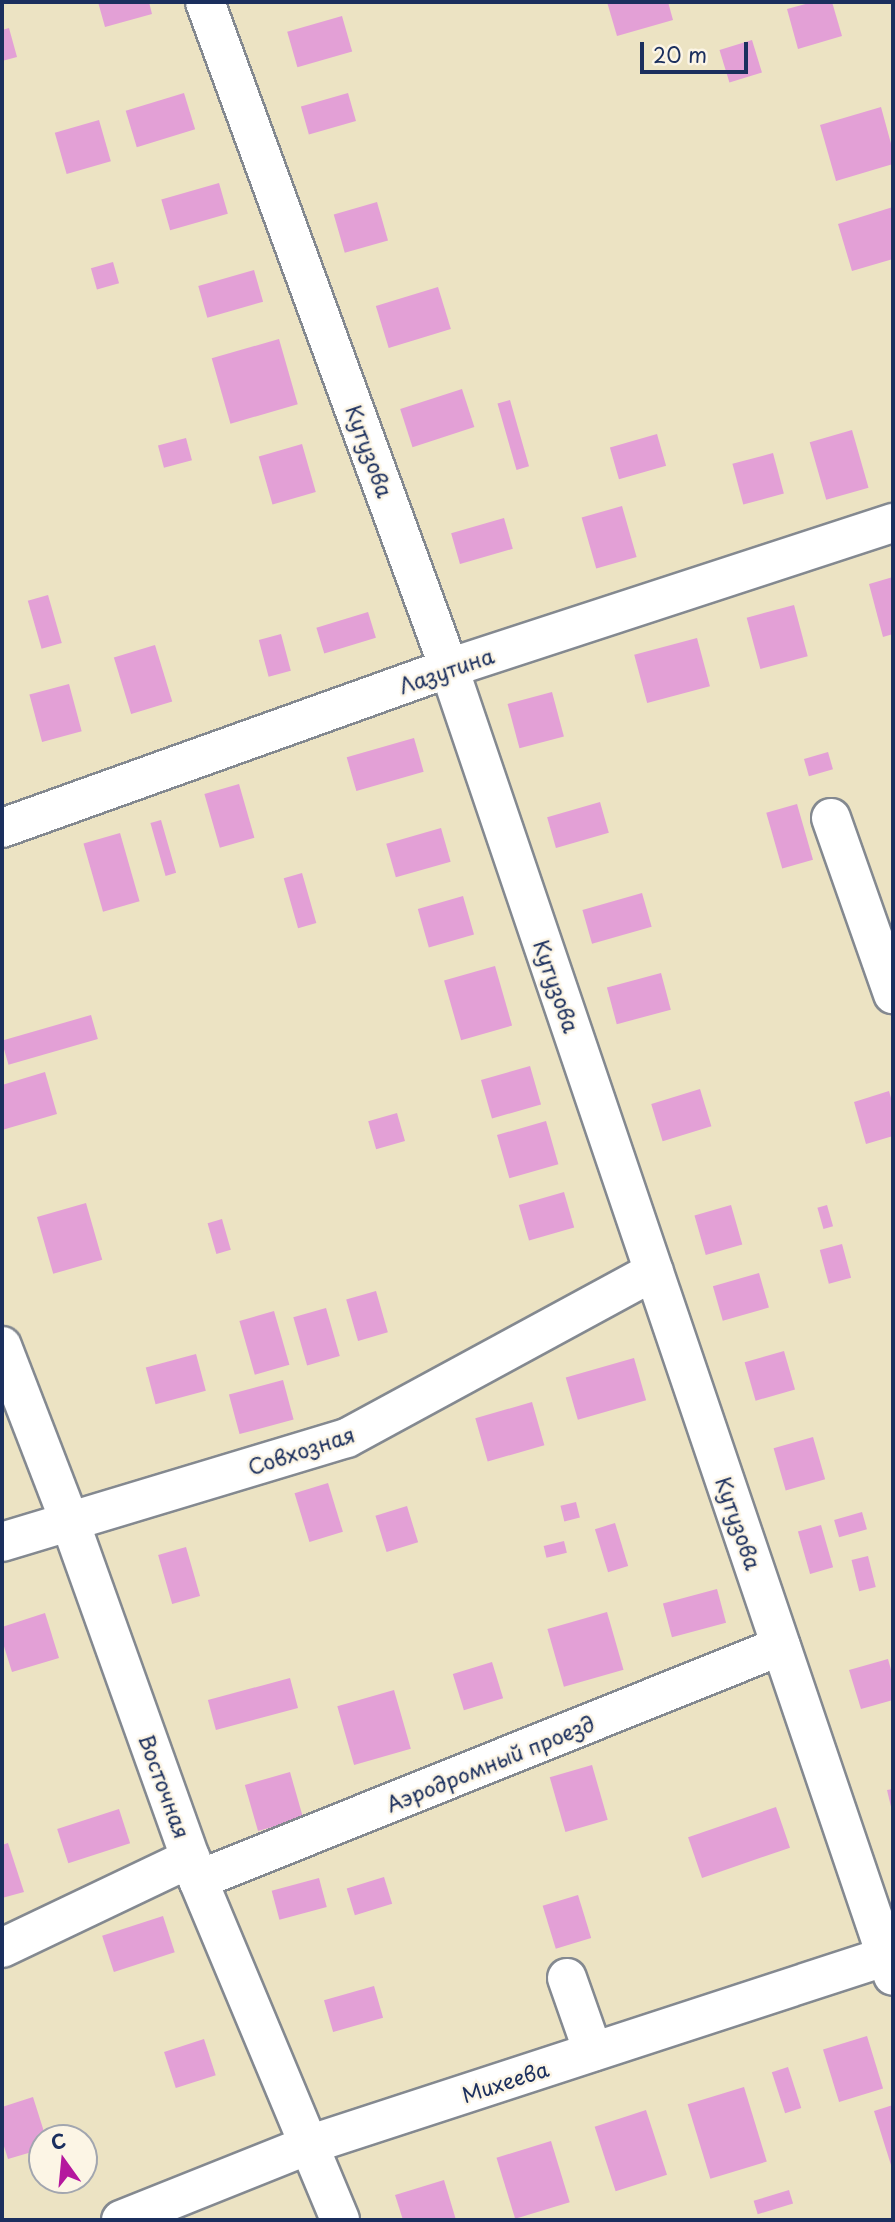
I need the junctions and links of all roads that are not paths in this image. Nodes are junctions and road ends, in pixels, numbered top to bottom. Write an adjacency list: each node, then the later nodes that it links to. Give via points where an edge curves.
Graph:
1 (205, 2): 3 (street, Кутузова)
2 (893, 523): 3 (street, Лазутина)
3 (449, 668): 5 (street, Лазутина); 7 (street, Кутузова)
4 (831, 818): 6 (street)
5 (2, 828)
6 (893, 994)
7 (654, 1271): 9 (street, Совхозная, via 347,1438); 11 (street, Кутузова)
8 (2, 1346): 9 (street, Восточная)
9 (71, 1522): 10 (street, Совхозная); 12 (street, Восточная)
10 (2, 1542)
11 (781, 1646): 12 (street, Аэродромный проезд); 14 (street, Кутузова)
12 (195, 1869): 13 (street, Аэродромный проезд); 17 (street, Восточная)
13 (2, 1948)
14 (891, 1962): 16 (street, Михеева)
15 (567, 1978): 16 (street)
16 (593, 2052): 17 (street, Михеева)
17 (311, 2144): 18 (street, Михеева); 19 (street, Восточная)
18 (121, 2220)
19 (340, 2220)

